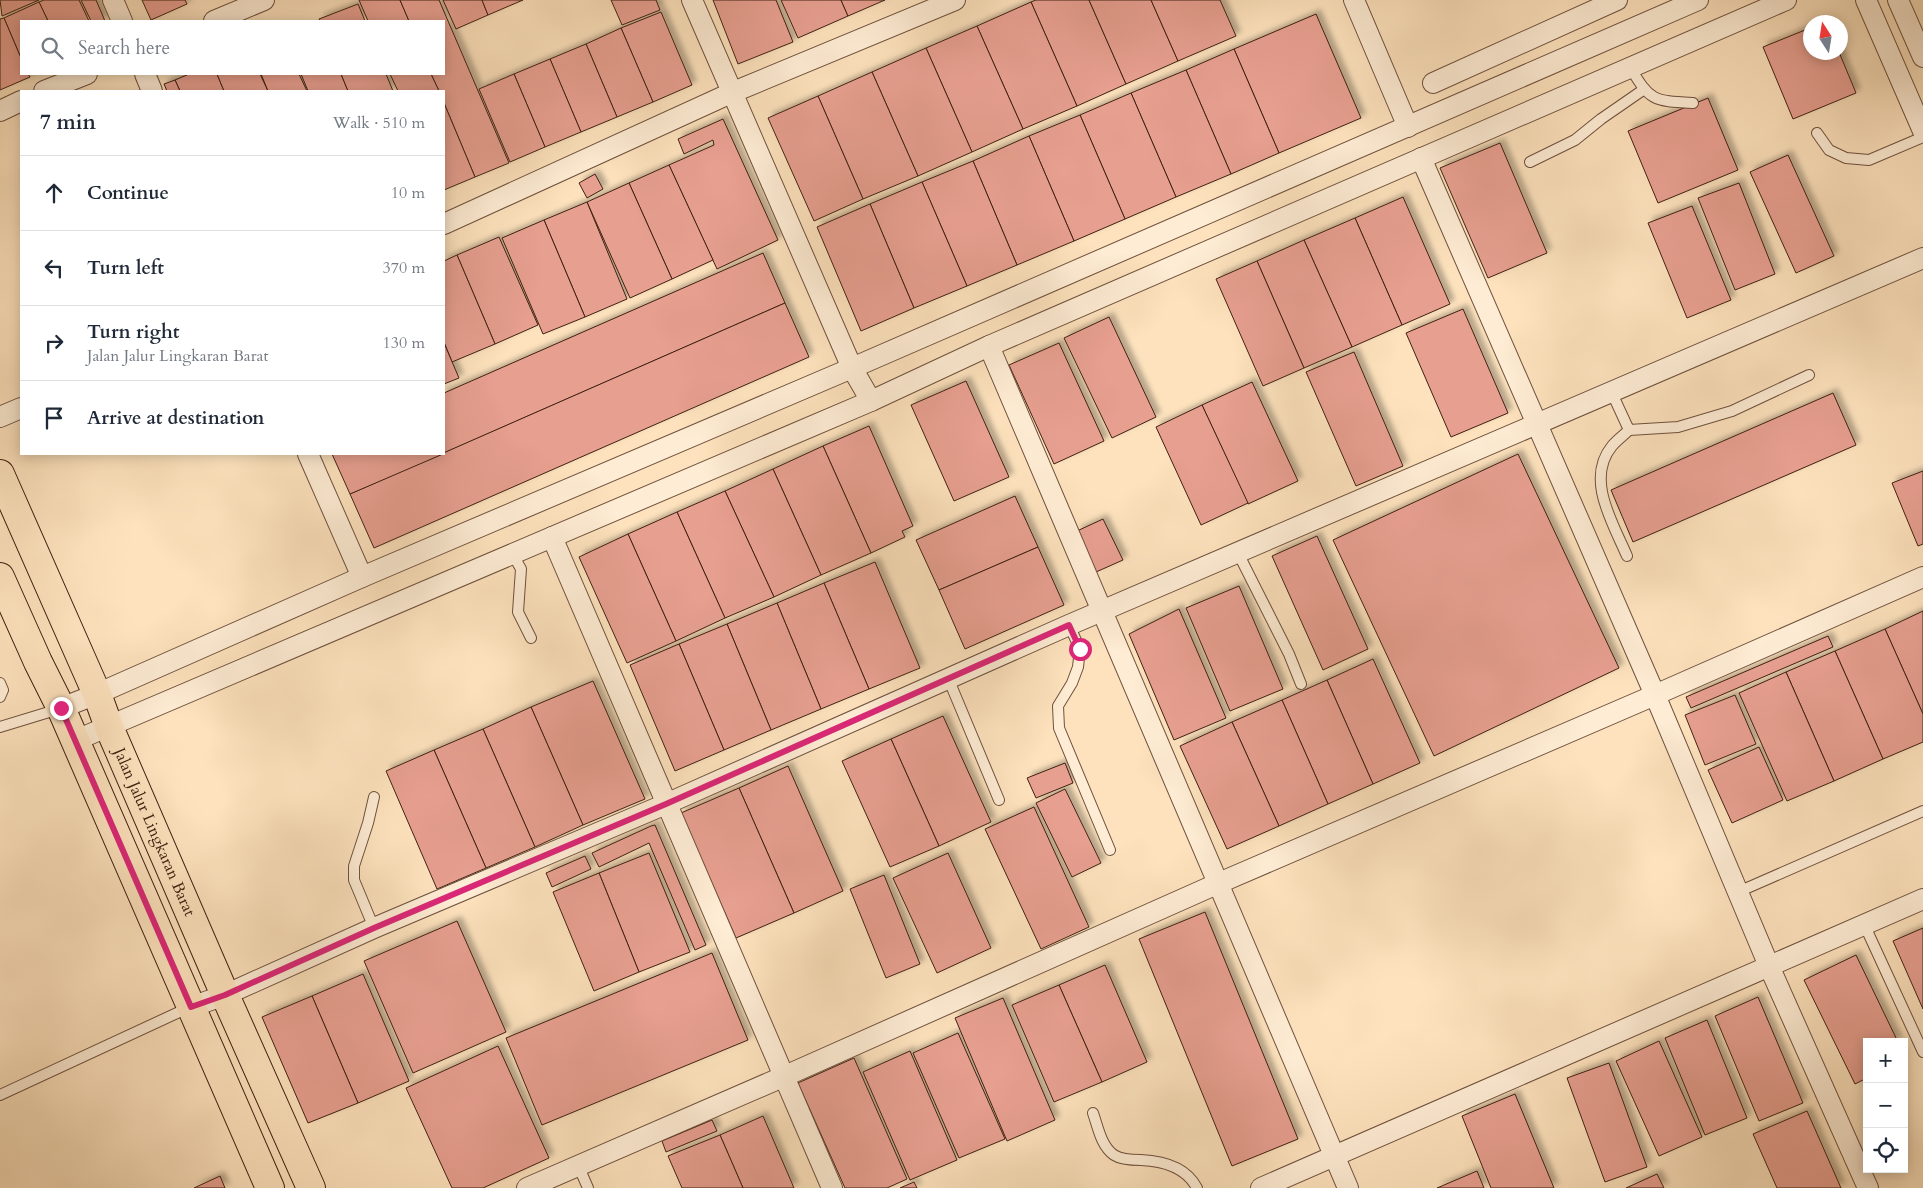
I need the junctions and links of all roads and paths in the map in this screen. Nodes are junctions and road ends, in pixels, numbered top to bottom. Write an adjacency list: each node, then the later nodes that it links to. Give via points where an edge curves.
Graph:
1 (113, 0): 11 (street)
2 (264, 0): 12 (street)
3 (692, 0): 21 (street)
4 (955, 0): 21 (street)
5 (1354, 0): 25 (street)
6 (1617, 0): 17 (street)
7 (1786, 0): 14 (street)
8 (1866, 0): 26 (street)
9 (1898, 0): 13 (street)
10 (1683, 3): 25 (street)
11 (122, 20)
12 (216, 20)
13 (1923, 57)
14 (1630, 67): 20 (lane); 29 (street)
15 (84, 75): 18 (street)
16 (144, 75): 19 (street)
17 (1433, 83)
18 (47, 90)
19 (152, 90)
20 (1643, 90): 23 (lane, via 1661,100); 30 (lane, via 1575,140)
21 (731, 93): 31 (street); 34 (street)
22 (20, 102): 24 (street)
23 (1693, 103)
24 (0, 111)
25 (1408, 128): 34 (street)
26 (1923, 131)
27 (1817, 133): 28 (lane, via 1829,150 1846,158 1870,160)
28 (1923, 137)
29 (1421, 158): 33 (street); 40 (street)
30 (1530, 162)
31 (445, 224)
32 (1923, 258): 36 (street)
33 (989, 346): 37 (street); 51 (street)
34 (852, 368): 37 (street); 49 (street)
35 (1809, 375): 41 (lane, via 1732,411 1678,427)
36 (1611, 391): 40 (street); 41 (lane)
37 (871, 401): 44 (street)
38 (20, 408): 39 (street)
39 (0, 417)
40 (1536, 423): 46 (street); 58 (street)
41 (1629, 430): 47 (lane, via 1607,453 1600,479 1601,493)
42 (308, 455): 49 (street)
43 (0, 474): 57 (main road, Jalan Jalur Lingkaran Barat)
44 (552, 537): 45 (street); 66 (street)
45 (512, 553): 53 (lane, via 521,570 518,612); 61 (street)
46 (1238, 553): 51 (street); 56 (lane)
47 (1627, 556)
48 (0, 577): 60 (main road)
49 (362, 577): 57 (street)
50 (1923, 577): 58 (street)
51 (1101, 611): 52 (street); 69 (street)
52 (1069, 625): 54 (street); 68 (lane, via 1080,649 1072,683 1058,706 1059,728)
53 (531, 638)
54 (948, 678): 65 (lane); 66 (street)
55 (0, 683): 59 (lane, via 3,690)
56 (1301, 684)
57 (97, 694): 60 (street); 61 (main road, Jalan Jalur Lingkaran Barat)
58 (1655, 695): 69 (street); 70 (street)
59 (0, 697)
60 (61, 708): 62 (lane); 63 (main road)
61 (109, 726): 63 (street); 75 (main road, Jalan Jalur Lingkaran Barat)
62 (0, 727)
63 (74, 741): 76 (main road)
64 (374, 798): 73 (lane, via 354,866 354,880)
65 (999, 800)
66 (666, 804): 73 (street); 78 (street)
67 (1923, 810): 70 (lane)
68 (1110, 850)
69 (1219, 883): 78 (street); 81 (street)
70 (1738, 892): 74 (street)
71 (1923, 898): 72 (street)
72 (1864, 924): 74 (street); 77 (lane)
73 (374, 928): 75 (street)
74 (1769, 966): 81 (street); 91 (street)
75 (225, 995): 76 (street); 84 (main road, Jalan Jalur Lingkaran Barat)
76 (191, 1007): 79 (lane); 83 (main road)
77 (1923, 1052)
78 (785, 1076): 82 (street); 87 (street)
79 (0, 1095)
80 (1093, 1113): 88 (lane, via 1105,1145 1115,1156 1178,1168 1192,1179)
81 (1334, 1156): 89 (street); 90 (street)
82 (578, 1165): 85 (street); 86 (lane)
83 (270, 1188)
84 (311, 1188)
85 (527, 1188)
86 (588, 1188)
87 (832, 1188)
88 (1197, 1188)
89 (1261, 1188)
90 (1348, 1188)
91 (1868, 1188)

